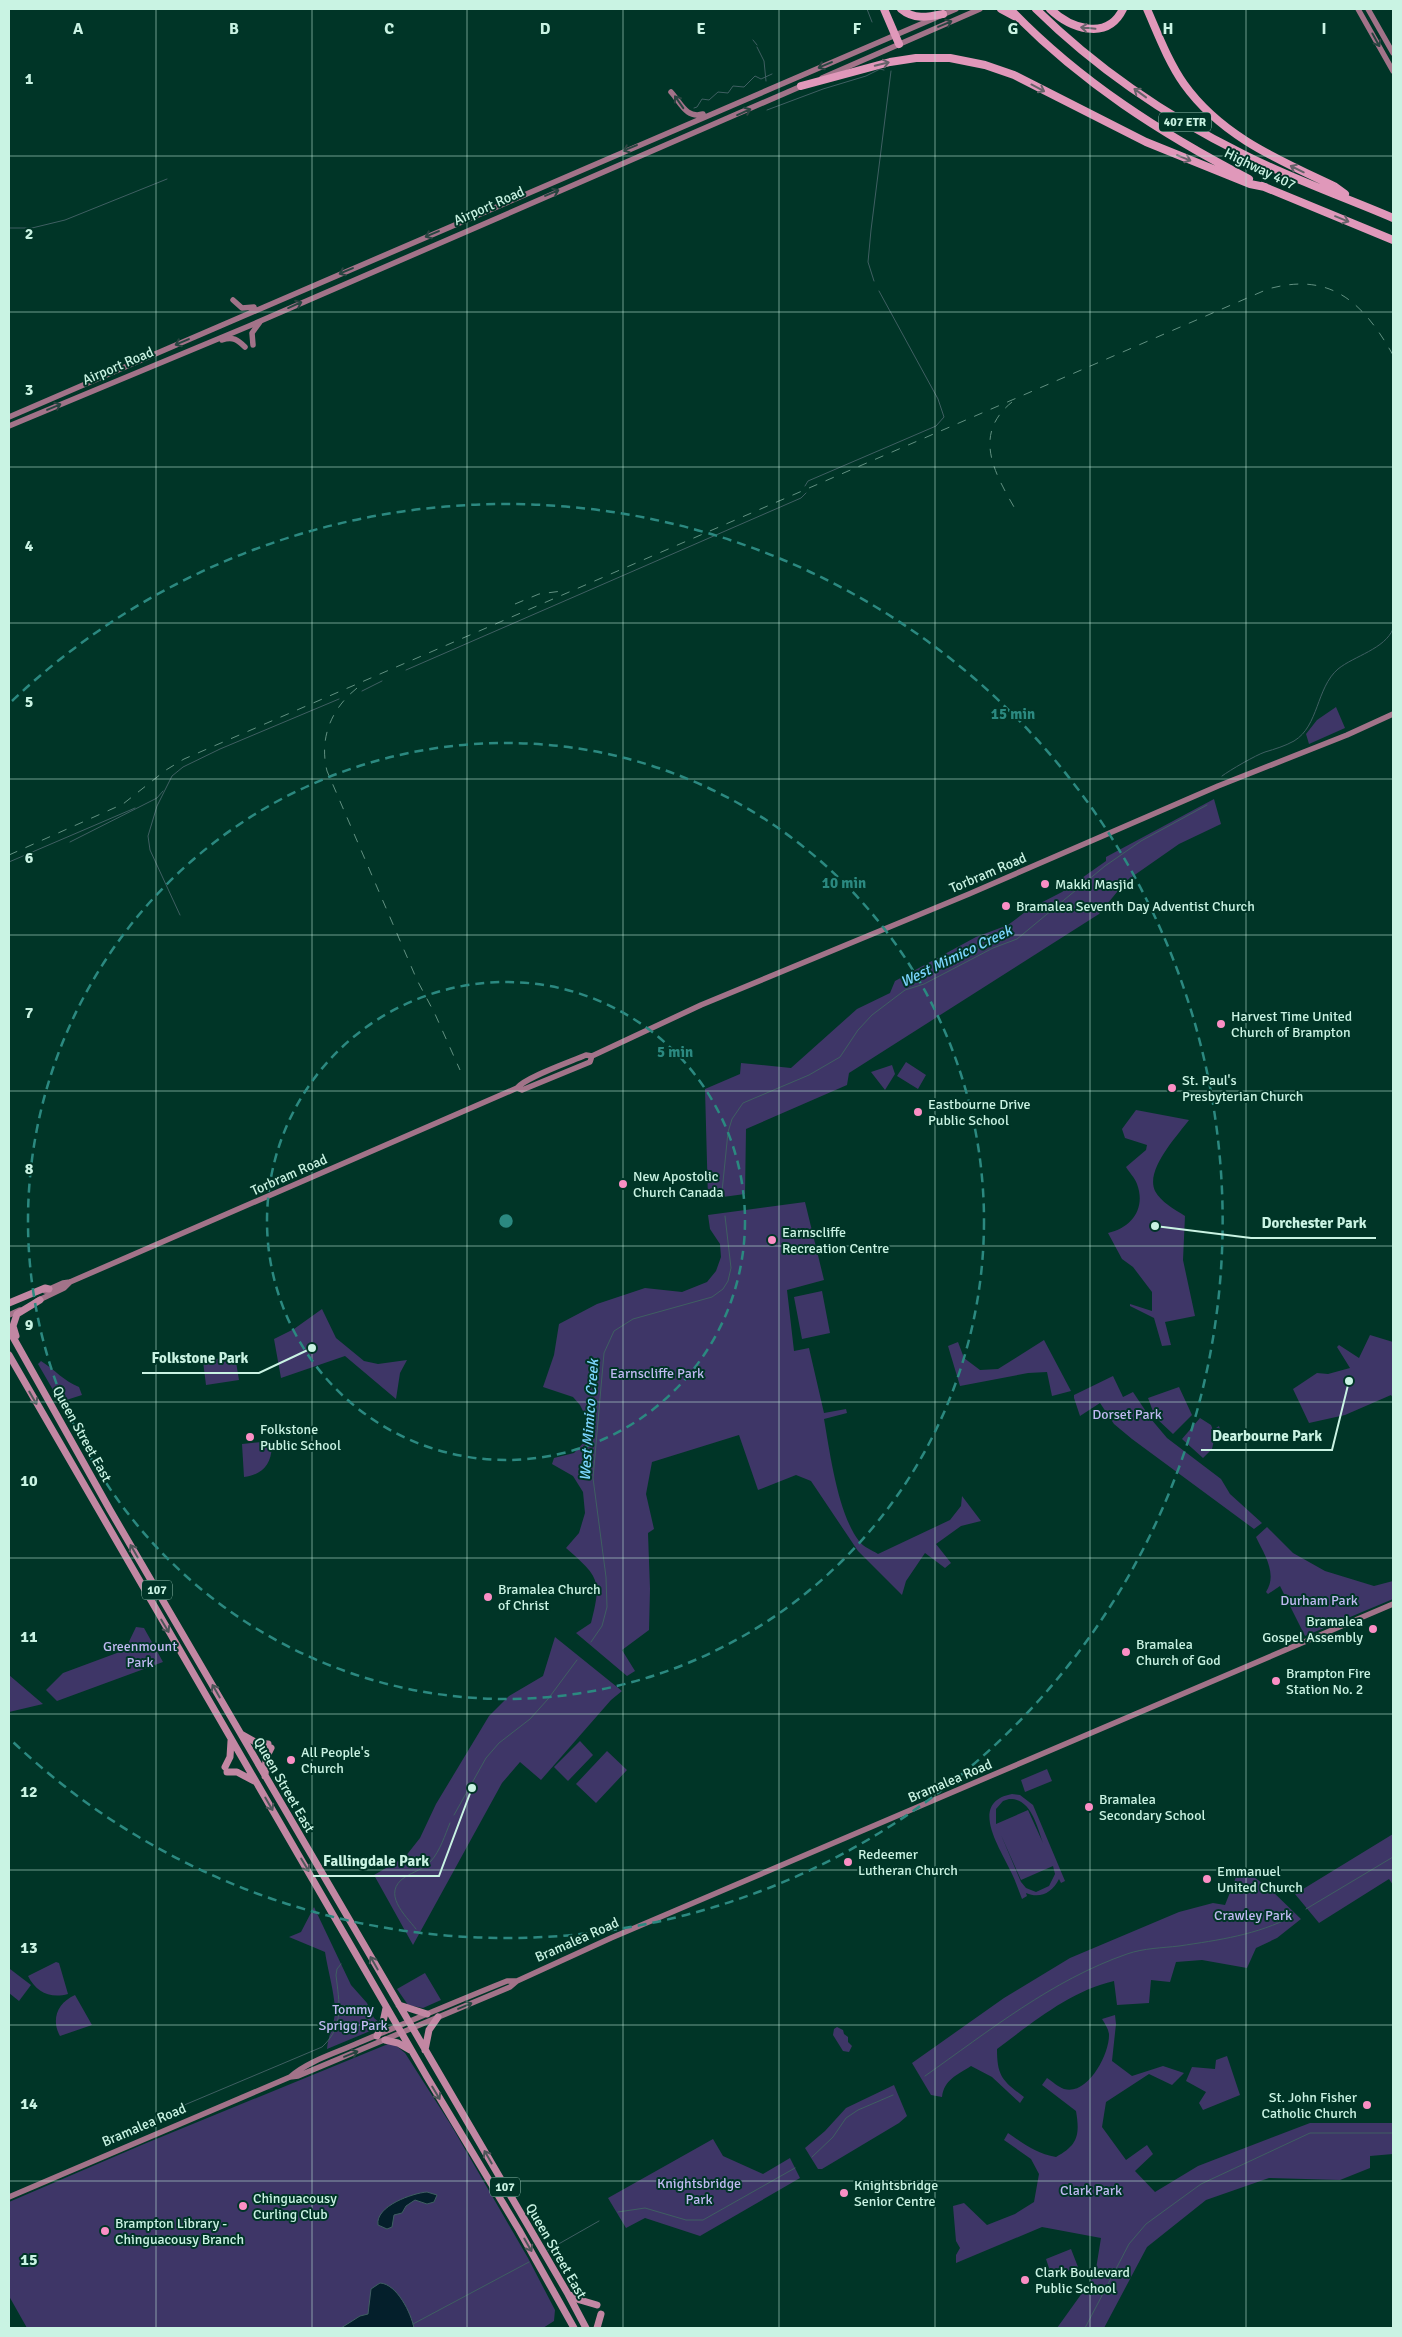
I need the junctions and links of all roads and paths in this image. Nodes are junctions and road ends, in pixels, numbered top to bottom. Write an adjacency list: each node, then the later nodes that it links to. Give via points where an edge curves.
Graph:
1 (884, 9): 15 (highway)
2 (901, 9): 13 (highway, via 921,17)
3 (956, 9): 13 (main road, Airport Road)
4 (980, 9): 16 (main road, Airport Road, one-way to 4)
5 (1001, 9): 14 (highway)
6 (1010, 9): 14 (highway, Highway 407 / 407 ETR)
7 (1036, 9): 23 (highway, Highway 407 / 407 ETR, one-way to 7, via 1244,155 1178,118 1090,56)
8 (1050, 9): 9 (highway, one-way to 8, via 1112,23 1094,29 1070,24)
9 (1123, 9)
10 (1147, 9): 23 (highway, one-way to 10, via 1334,186 1248,143 1199,104 1168,56)
11 (1358, 9): 18 (main road, one-way to 18)
12 (1368, 9): 17 (main road)
13 (943, 14): 15 (main road, Airport Road)
14 (1019, 18): 22 (highway, Highway 407 / 407 ETR, via 1116,101)
15 (895, 35): 16 (highway); 21 (main road, Airport Road, one-way to 21)
16 (899, 44): 19 (main road, Airport Road)
17 (1393, 53)
18 (1393, 71)
19 (801, 86): 22 (highway, one-way to 22, via 874,65 916,58 950,58 985,65 1014,75 1146,142); 28 (main road, Airport Road, one-way to 19)
20 (671, 92): 21 (main road, one-way to 20, via 689,114)
21 (720, 110): 27 (main road, Airport Road, one-way to 27)
22 (1265, 187): 25 (highway, Highway 407 / 407 ETR, one-way to 25)
23 (1354, 202): 24 (highway, Highway 407 / 407 ETR)
24 (1393, 218)
25 (1393, 240)
26 (233, 300): 27 (main road, via 246,309)
27 (270, 304): 32 (main road, Airport Road, one-way to 32)
28 (270, 316): 29 (main road, Airport Road); 30 (main road, via 255,326)
29 (211, 342): 31 (main road, via 215,344 231,338); 33 (main road, Airport Road, one-way to 29)
30 (252, 345)
31 (246, 347)
32 (9, 417)
33 (9, 426)
34 (1393, 714): 35 (main road, Torbram Road, via 702,1005 592,1056 579,1058)
35 (70, 1282): 36 (main road, Torbram Road); 37 (main road, Torbram Road)
36 (49, 1289): 38 (main road); 39 (main road, Torbram Road)
37 (40, 1300): 40 (main road, Torbram Road); 43 (main road, via 20,1311 13,1324 31,1362)
38 (9, 1303)
39 (9, 1307)
40 (9, 1315)
41 (9, 1330): 43 (main road, Queen Street East / 107)
42 (9, 1355): 46 (main road, Queen Street East / 107, one-way to 46)
43 (30, 1367): 45 (main road, Queen Street East / 107, one-way to 43)
44 (1393, 1604): 49 (main road, Bramalea Road)
45 (240, 1733): 47 (main road, Queen Street East / 107); 47 (main road, via 270,1746)
46 (231, 1738): 48 (main road, Queen Street East / 107); 48 (main road, via 226,1770 243,1774)
47 (265, 1777): 50 (main road, Queen Street East / 107, one-way to 47)
48 (258, 1786): 51 (main road, Queen Street East / 107, one-way to 51)
49 (516, 1981): 52 (main road, Bramalea Road, via 507,1981); 53 (main road, Bramalea Road, one-way to 49, via 510,1987)
50 (399, 2005): 52 (main road); 54 (main road, Queen Street East / 107)
51 (386, 2008): 55 (main road, Queen Street East / 107); 56 (main road)
52 (427, 2014): 54 (main road, Bramalea Road)
53 (438, 2017): 54 (main road, Bramalea Road); 58 (main road, via 428,2030)
54 (410, 2025): 55 (main road, Bramalea Road); 58 (main road, Queen Street East / 107)
55 (399, 2030): 56 (main road, Bramalea Road); 57 (main road, Bramalea Road); 59 (main road, Queen Street East / 107)
56 (377, 2036): 60 (main road, Bramalea Road)
57 (384, 2040): 59 (main road, via 398,2043); 60 (main road, Bramalea Road, one-way to 57)
58 (425, 2050): 62 (main road, Queen Street East / 107, one-way to 58)
59 (411, 2051): 65 (main road, Queen Street East / 107, one-way to 65)
60 (290, 2077): 61 (main road, Bramalea Road)
61 (9, 2197)
62 (568, 2294): 63 (main road); 66 (main road, Queen Street East / 107)
63 (597, 2304)
64 (601, 2314): 67 (main road)
65 (574, 2328)
66 (586, 2328)
67 (597, 2328)

